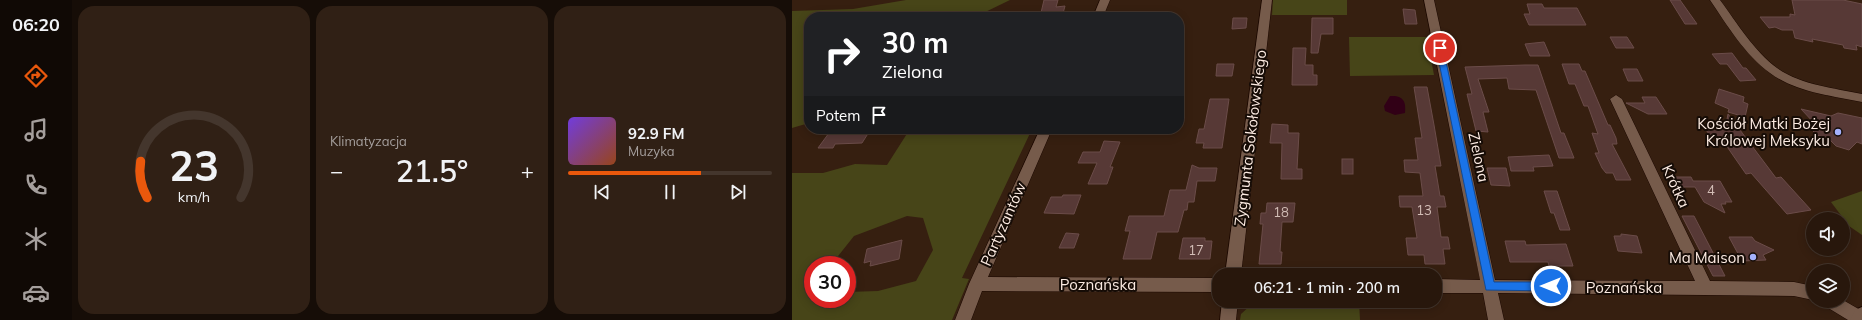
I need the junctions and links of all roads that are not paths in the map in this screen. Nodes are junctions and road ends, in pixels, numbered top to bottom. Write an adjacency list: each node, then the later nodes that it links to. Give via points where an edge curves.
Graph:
1 (1105, 0): 5 (street)
2 (1267, 0): 9 (street, Zygmunta Sokołowskiego)
3 (1429, 0): 13 (street, Zielona)
4 (1715, 0): 6 (street, via 1762,59 1774,70 1792,80)
5 (1100, 12)
6 (1862, 98)
7 (1616, 99): 14 (street, Krótka)
8 (1044, 134): 10 (street, Partyzantów)
9 (1234, 268)
10 (977, 284): 11 (street, Poznańska); 19 (street, Partyzantów)
11 (1212, 284)
12 (1442, 286): 13 (street, Poznańska)
13 (1490, 286): 14 (street, Poznańska); 21 (street, Zielona)
14 (1705, 287): 15 (street, Poznańska)
15 (1806, 291)
16 (1229, 308): 20 (street)
17 (1843, 308): 18 (street)
18 (1861, 318)
19 (963, 320)
20 (1228, 320)
21 (1496, 320)

